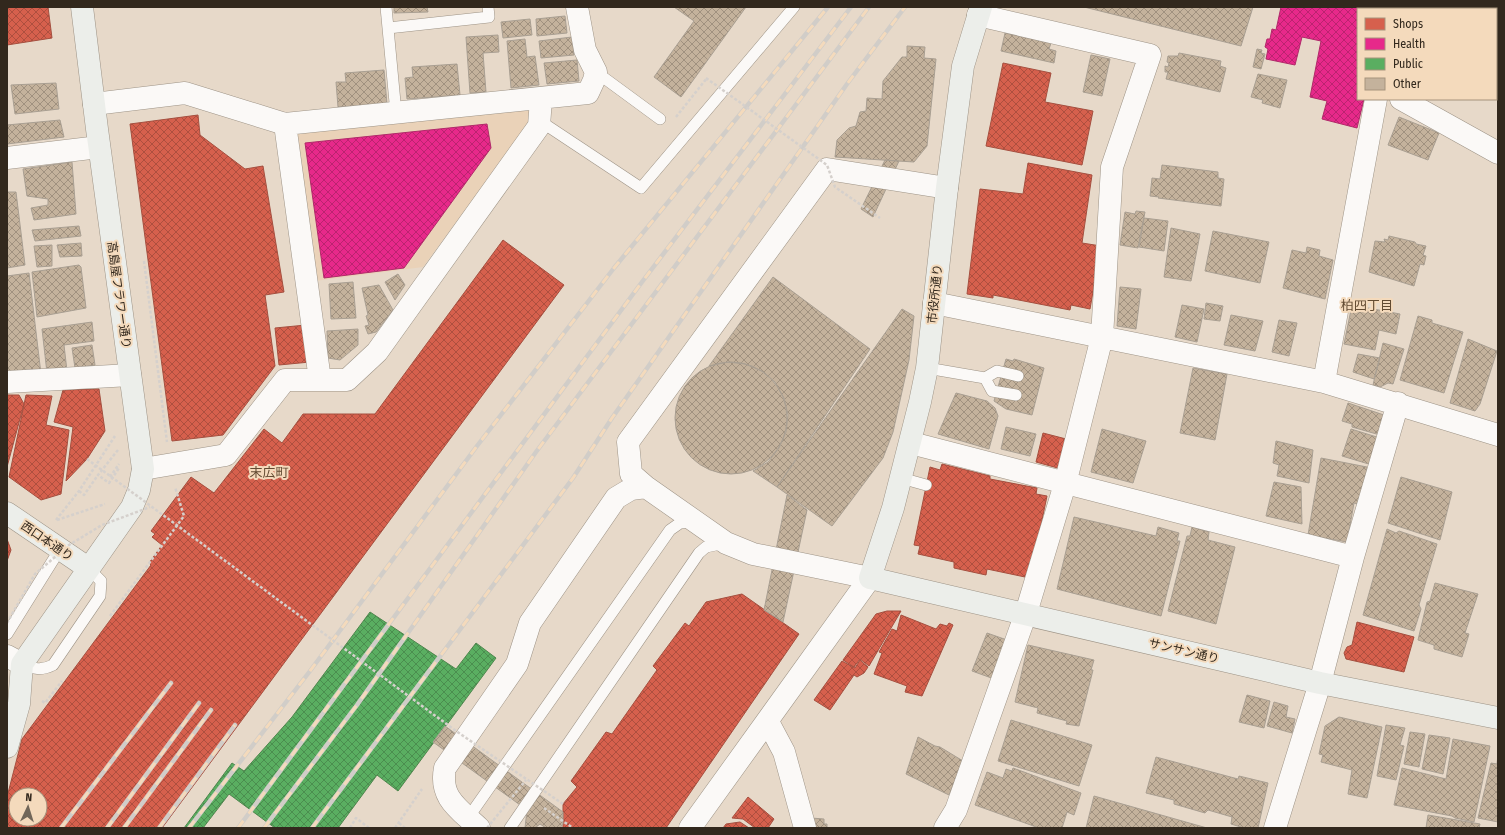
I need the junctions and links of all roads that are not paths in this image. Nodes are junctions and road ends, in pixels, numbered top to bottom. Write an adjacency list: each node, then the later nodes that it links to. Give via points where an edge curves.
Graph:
1 (82, 7): 12 (street, 高島屋フラワー通り)
2 (386, 7): 7 (lane)
3 (488, 7): 7 (lane, via 489,17)
4 (577, 7): 8 (street, via 585,50)
5 (794, 7): 15 (lane, via 641,188)
6 (980, 11): 20 (street, 市役所通り, via 963,66); 22 (street, via 1150,55 1112,167)
7 (388, 28): 13 (lane)
8 (596, 72): 9 (street, via 588,93); 14 (lane)
9 (541, 99): 13 (street); 15 (street)
10 (1376, 100): 29 (street)
11 (1403, 100): 18 (street)
12 (94, 104): 16 (street, via 186,93); 17 (street, 高島屋フラワー通り)
13 (396, 113): 16 (street)
14 (660, 119)
15 (540, 121): 27 (street, via 539,126 376,352 347,380)
16 (285, 124): 27 (street)
17 (99, 148): 19 (street); 24 (street, 高島屋フラワー通り)
18 (1498, 153)
19 (7, 158)
20 (947, 188): 21 (street, 市役所通り); 38 (street, via 827,169 628,442 631,474)
21 (934, 303): 22 (street); 23 (street, 市役所通り)
22 (1102, 337): 29 (street); 37 (street)
23 (927, 368): 26 (lane); 33 (street, 市役所通り)
24 (130, 375): 28 (street); 34 (street, 高島屋フラワー通り, via 136,416)
25 (1018, 376): 26 (lane, via 997,371)
26 (985, 378): 30 (lane, via 992,391)
27 (320, 380): 34 (street, via 285,380 226,455)
28 (7, 382)
29 (1324, 382): 31 (street)
30 (1016, 395)
31 (1398, 403): 32 (street); 43 (street)
32 (1498, 435)
33 (911, 443): 35 (street, 市役所通り); 37 (street)
34 (133, 466): 44 (street, 高島屋フラワー通り, via 139,490 132,507)
35 (901, 478): 36 (lane); 45 (street, 市役所通り)
36 (926, 484)
37 (1065, 484): 43 (street); 46 (street)
38 (646, 487): 40 (street); 53 (street, via 631,489 616,498 530,623 516,664 445,768 442,780 445,791 451,801)
39 (7, 513): 42 (street, 西口本通り)
40 (698, 523): 41 (street); 53 (lane, via 688,522 670,530)
41 (726, 543): 45 (street, via 753,554); 54 (lane, via 706,547 699,553)
42 (60, 549): 44 (street, 西口本通り); 47 (lane)
43 (1353, 557): 49 (street)
44 (88, 568): 48 (street, 高島屋フラワー通り)
45 (870, 578): 46 (street, サンサン通り); 51 (street)
46 (1026, 613): 49 (street, サンサン通り); 57 (street, via 956,810)
47 (7, 634)
48 (14, 660): 52 (street, via 19,704)
49 (1320, 683): 50 (street, サンサン通り); 58 (street)
50 (1498, 718)
51 (768, 722): 55 (street); 56 (street, via 784,752)
52 (7, 747)
53 (473, 823)
54 (510, 828)
55 (690, 828)
56 (805, 828)
57 (945, 828)
58 (1275, 828)

